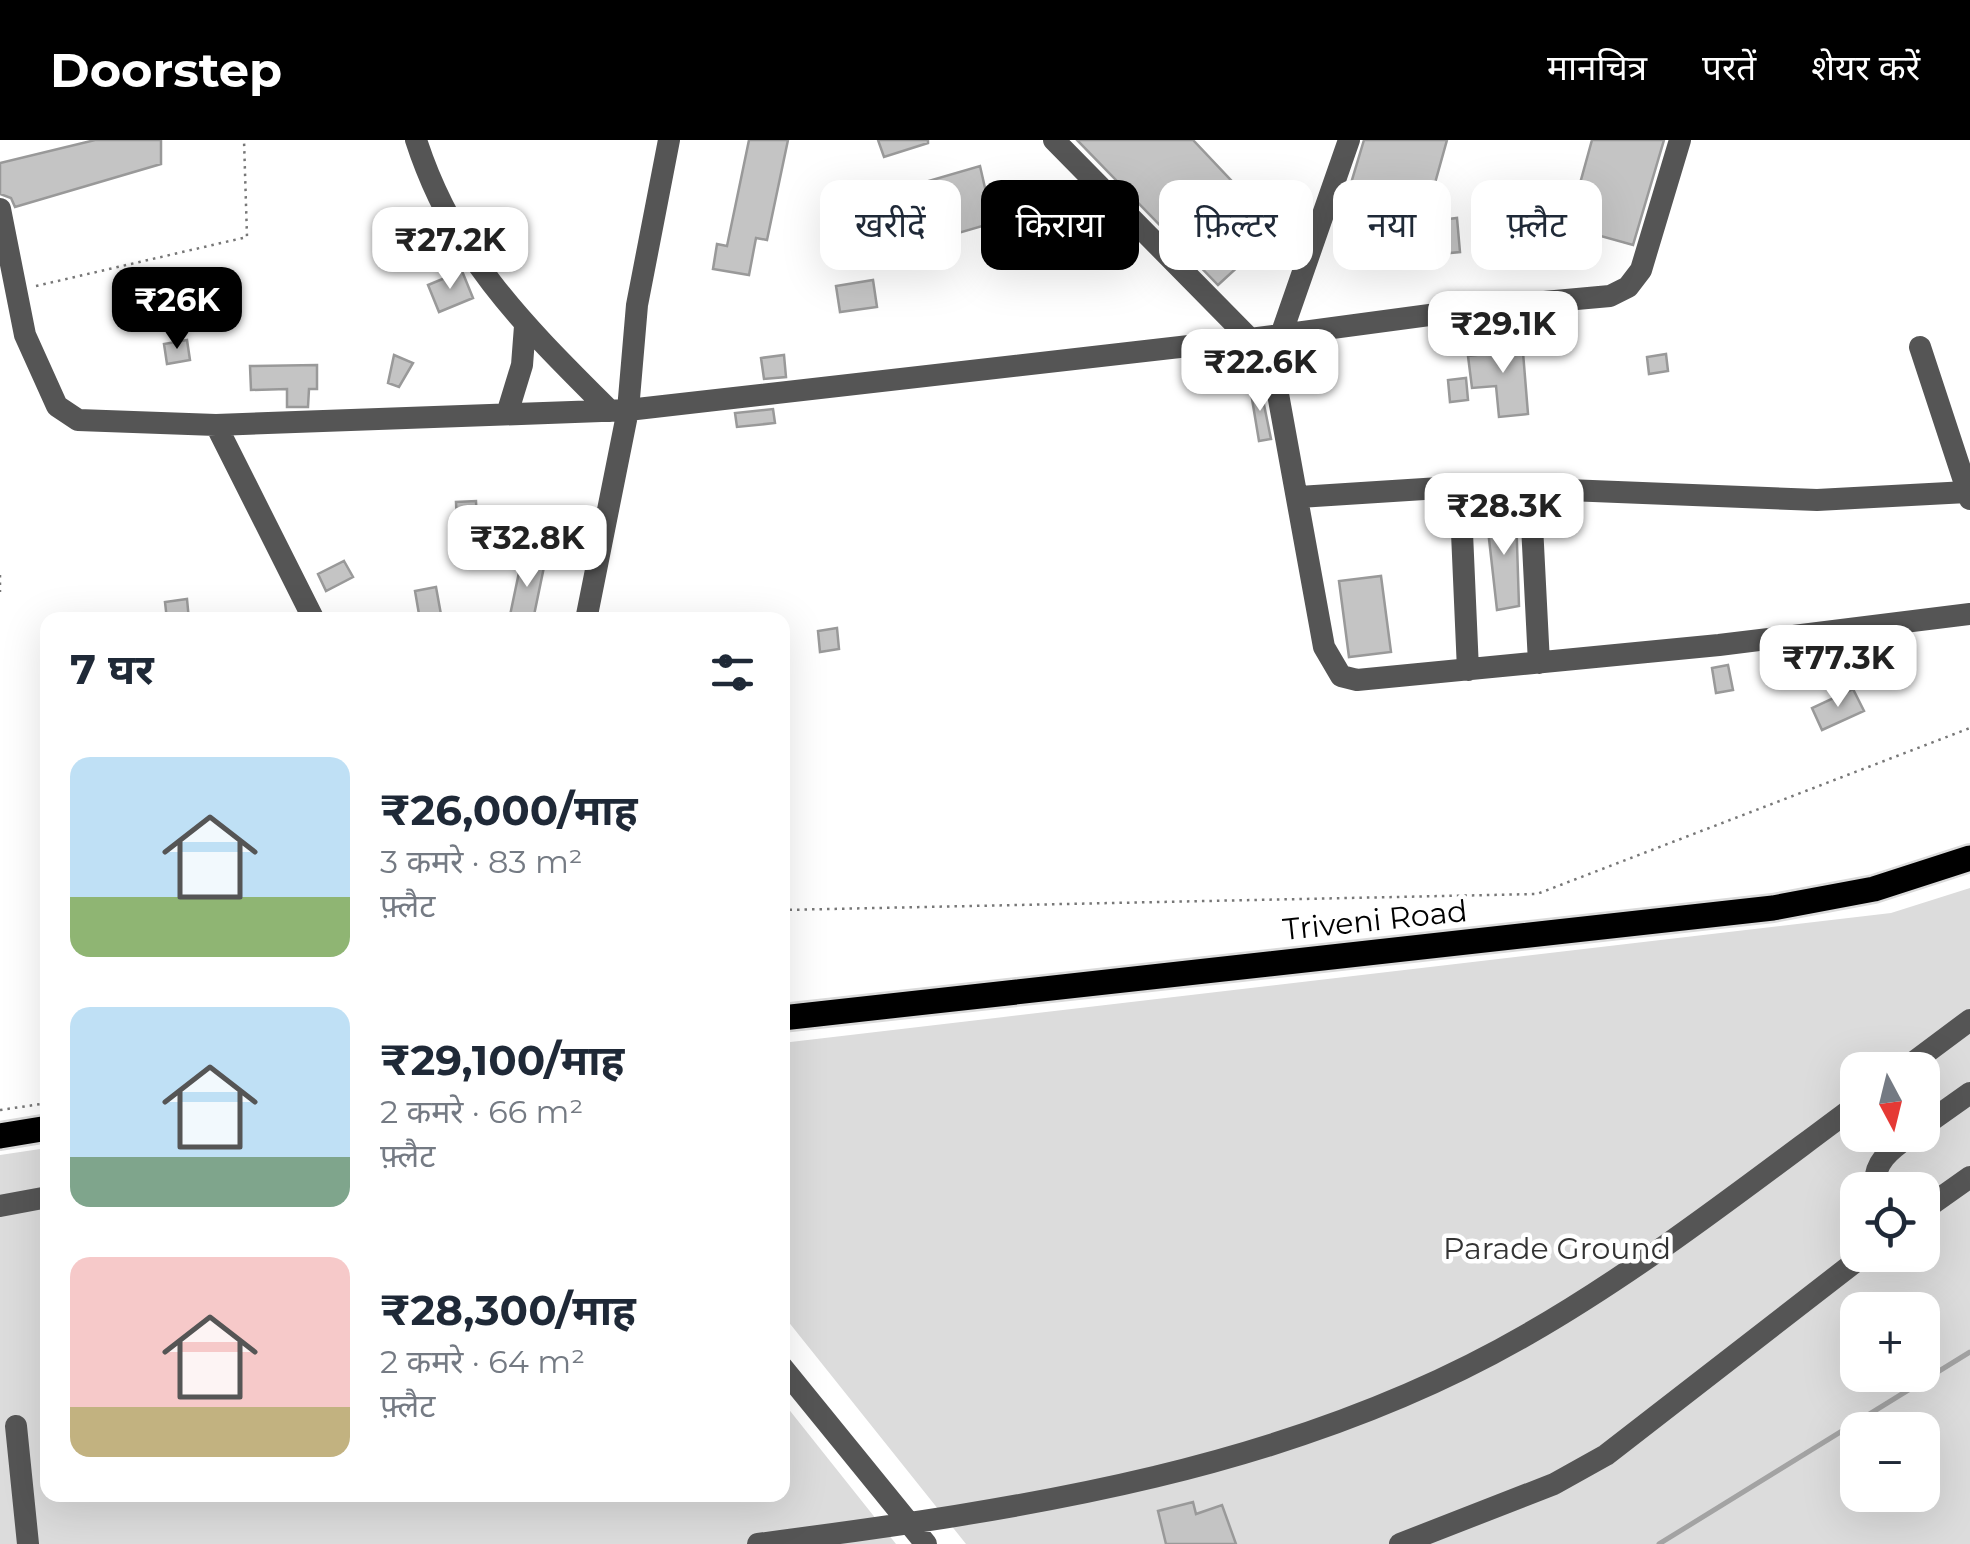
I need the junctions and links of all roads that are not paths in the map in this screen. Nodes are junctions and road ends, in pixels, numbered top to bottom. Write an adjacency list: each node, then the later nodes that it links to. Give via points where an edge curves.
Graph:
1 (416, 140): 7 (street, via 457,237)
2 (669, 140): 11 (street)
3 (1054, 140): 9 (street)
4 (1350, 140): 8 (street)
5 (1680, 140): 8 (street, via 1641,270 1610,296)
6 (0, 209): 13 (street, via 25,335 57,406 78,420)
7 (524, 326): 11 (street); 12 (street, via 522,365)
8 (1281, 336): 9 (street)
9 (1250, 340): 11 (street); 17 (street, via 1276,384)
10 (1920, 347): 16 (street)
11 (619, 410): 12 (street); 19 (street)
12 (507, 414): 13 (street)
13 (216, 425): 18 (street)
14 (1530, 486): 15 (street); 16 (street, via 1817,500); 21 (street)
15 (1460, 487): 17 (street); 22 (street)
16 (1969, 496)
17 (1298, 497): 22 (street, via 1332,668 1357,680)
18 (310, 612)
19 (587, 612)
20 (1970, 614): 21 (street)
21 (1539, 663): 22 (street)
22 (1468, 670)
23 (1970, 858): 24 (main road, Triveni Road, via 1874,888 1773,908)
24 (790, 1017)
25 (1970, 1020): 26 (street)
26 (1927, 1052)
27 (1970, 1093): 28 (street)
28 (1940, 1114)
29 (1840, 1117): 39 (street, via 1584,1299 1402,1397 1226,1462)
30 (40, 1129): 31 (main road)
31 (0, 1136)
32 (1970, 1176): 33 (street)
33 (1940, 1197)
34 (40, 1198): 35 (street)
35 (0, 1206)
36 (1842, 1272): 43 (street, via 1606,1454 1554,1484)
37 (790, 1377): 39 (street)
38 (16, 1426): 40 (street)
39 (909, 1524): 41 (street); 42 (street)
40 (28, 1544)
41 (758, 1544)
42 (926, 1544)
43 (1400, 1544)

